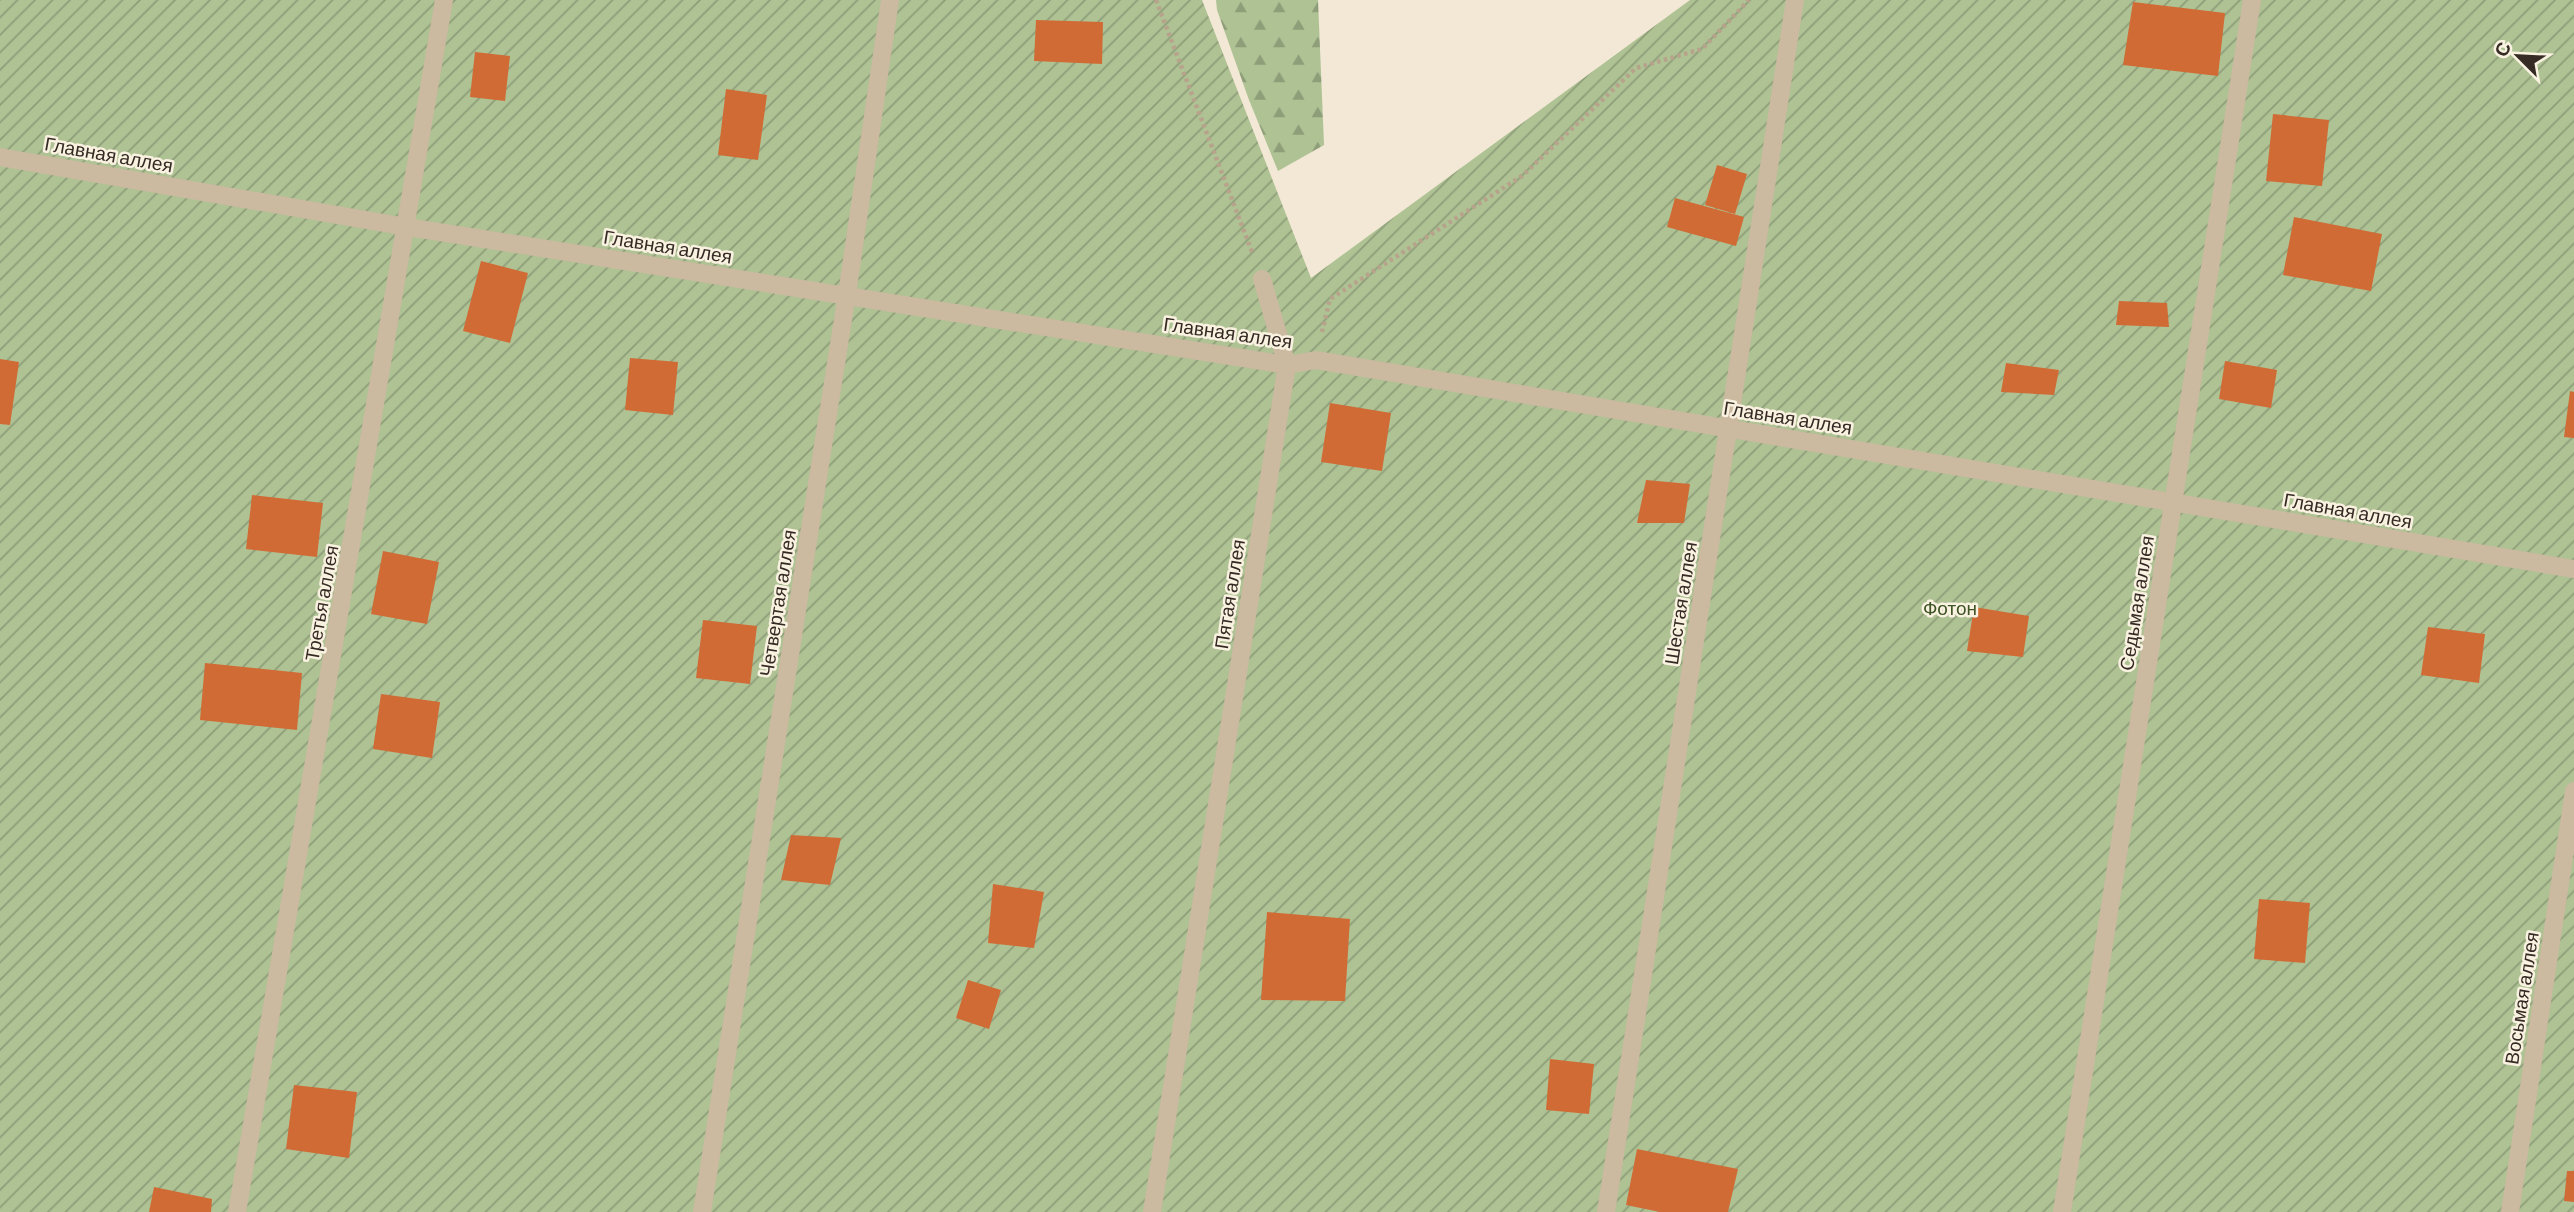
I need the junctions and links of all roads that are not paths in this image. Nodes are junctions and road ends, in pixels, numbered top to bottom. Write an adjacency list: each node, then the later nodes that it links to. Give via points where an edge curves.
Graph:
1 (444, 0): 6 (street, Третья аллея)
2 (890, 0): 8 (street, Четвертая аллея)
3 (1795, 0): 10 (street, Шестая аллея)
4 (2252, 0): 11 (street, Седьмая аллея)
5 (0, 157): 6 (street, Главная аллея)
6 (407, 228): 8 (street, Главная аллея); 14 (street, Третья аллея)
7 (1262, 279): 9 (street, Пятая аллея)
8 (847, 295): 9 (street, Главная аллея); 15 (street, Четвертая аллея)
9 (1287, 365): 10 (street, Главная аллея, via 1316,360); 16 (street, Пятая аллея)
10 (1728, 429): 11 (street, Главная аллея); 17 (street, Шестая аллея)
11 (2173, 501): 12 (street, Главная аллея); 18 (street, Седьмая аллея)
12 (2574, 569)
13 (2574, 791): 19 (street, Восьмая аллея)
14 (237, 1212)
15 (702, 1212)
16 (1152, 1212)
17 (1606, 1212)
18 (2062, 1212)
19 (2510, 1212)

